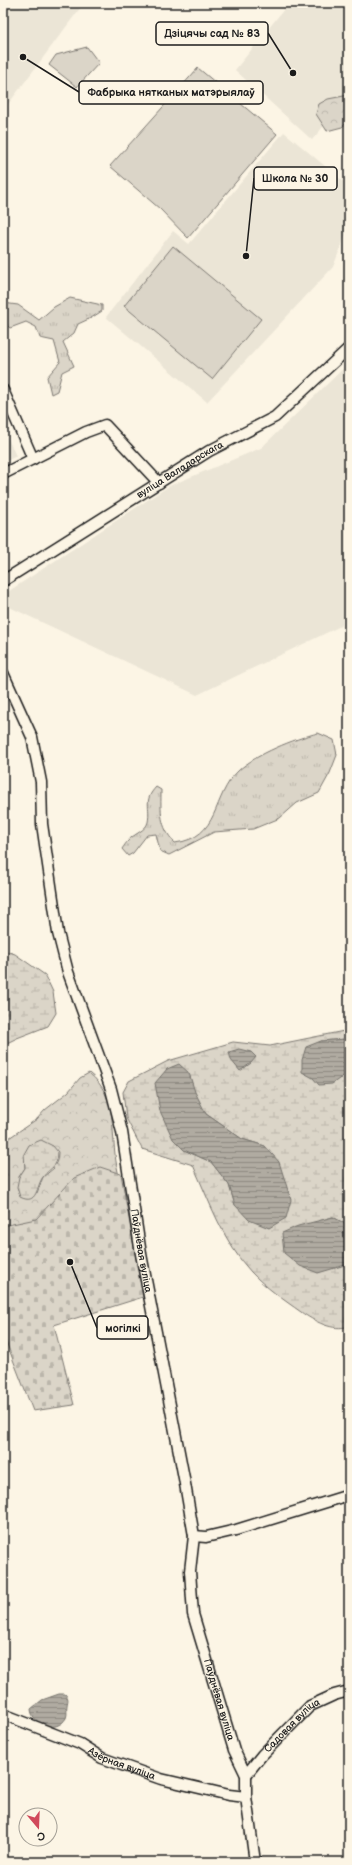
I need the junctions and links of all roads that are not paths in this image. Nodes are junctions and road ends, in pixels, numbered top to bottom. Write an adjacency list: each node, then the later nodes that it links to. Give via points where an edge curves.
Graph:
1 (349, 348): 5 (street, вуліца Валадарскага, via 275,417 216,447)
2 (3, 390): 3 (street)
3 (33, 459): 4 (street); 5 (street, via 105,424)
4 (3, 474)
5 (159, 483): 6 (street, вуліца Валадарскага)
6 (3, 581)
7 (3, 673): 9 (street, Паўднёвая вуліца, via 32,737 41,782 42,824 57,925 68,972 111,1089 122,1132 140,1254)
8 (349, 1495): 9 (street, via 236,1530 206,1537)
9 (194, 1536): 12 (street, Паўднёвая вуліца, via 190,1571 193,1614 234,1750)
10 (349, 1691): 12 (street, Садовая вуліца, via 310,1706)
11 (3, 1714): 13 (street, Азёрная вуліца, via 80,1744 102,1758 161,1779)
12 (246, 1775): 13 (street, Паўднёвая вуліца)
13 (246, 1798): 14 (street, Паўднёвая вуліца)
14 (255, 1862)

